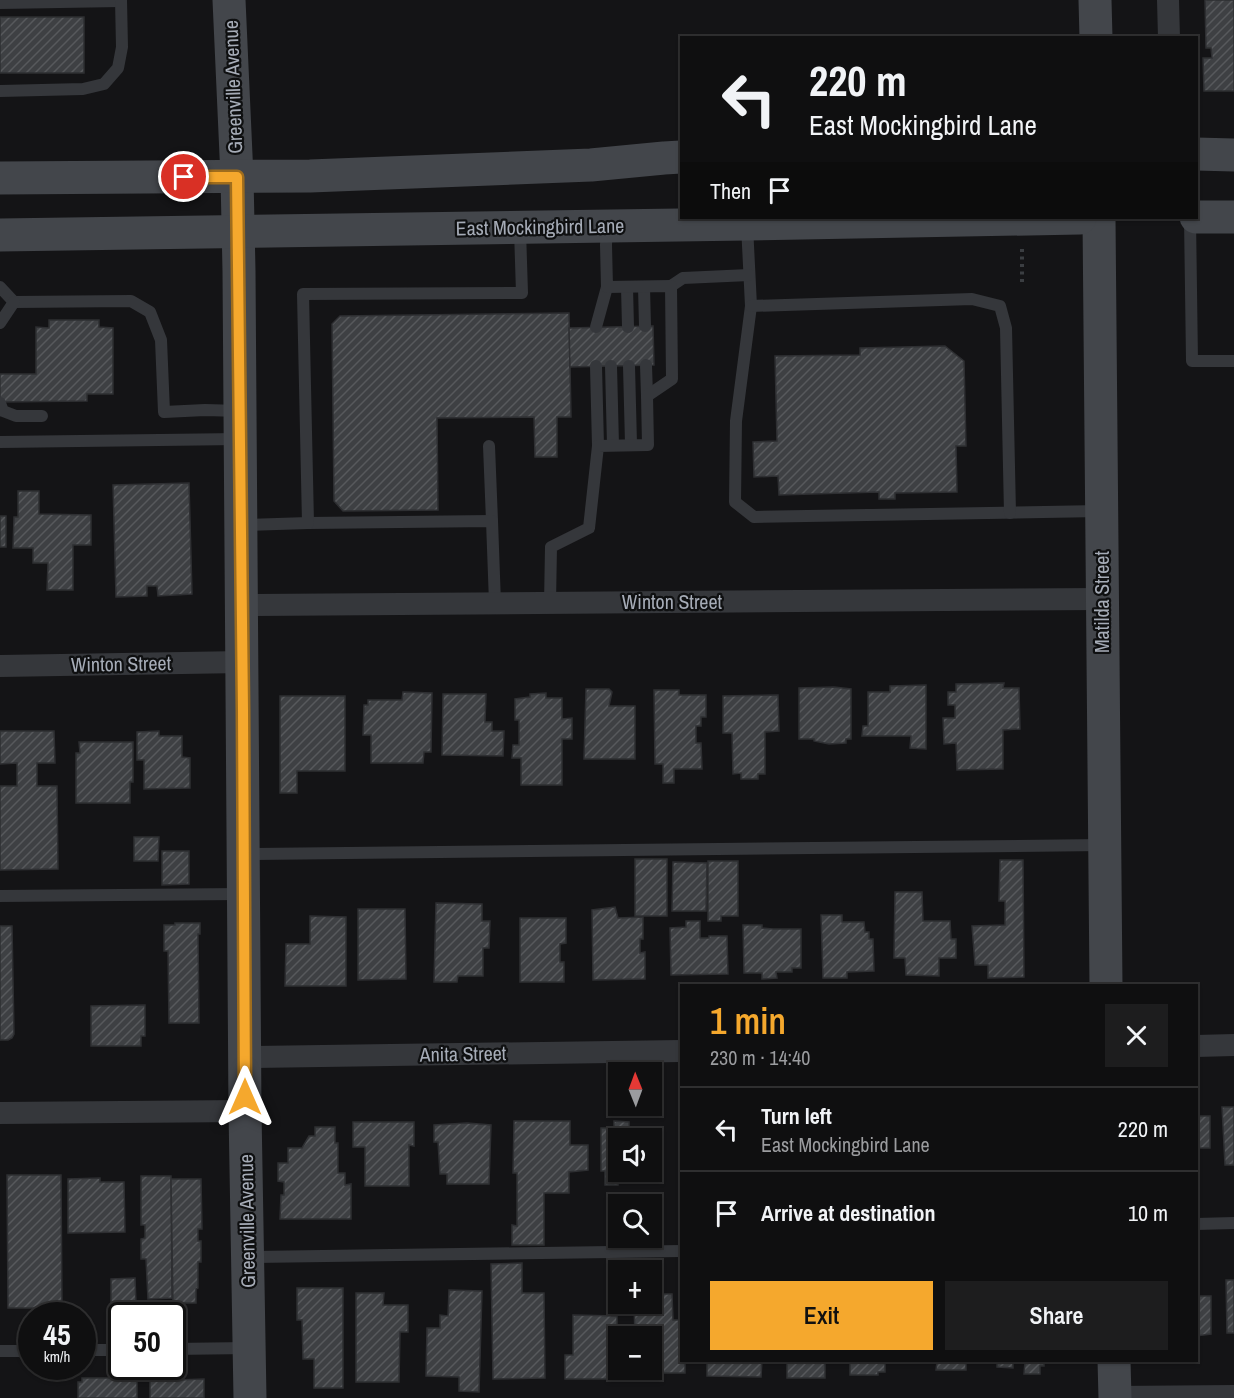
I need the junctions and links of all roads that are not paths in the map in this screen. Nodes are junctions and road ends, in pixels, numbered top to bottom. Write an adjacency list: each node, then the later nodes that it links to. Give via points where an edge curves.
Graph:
1 (121, 0): 5 (lane); 8 (lane, via 122,47 118,68 104,84 83,89)
2 (230, 0): 12 (main road, Greenville Avenue)
3 (1095, 0): 6 (main road)
4 (1168, 0): 7 (street)
5 (0, 3)
6 (1096, 36)
7 (1169, 36)
8 (0, 91)
9 (1198, 154): 10 (main road)
10 (1234, 155)
11 (680, 157): 12 (main road, via 591,165)
12 (237, 177): 13 (main road); 22 (main road, Greenville Avenue)
13 (0, 178)
14 (1198, 217): 15 (main road)
15 (1234, 217)
16 (1024, 219): 19 (main road, East Mockingbird Lane)
17 (1099, 219): 50 (main road, Matilda Street)
18 (1191, 219): 36 (lane, via 1192,362)
19 (747, 224): 20 (main road, East Mockingbird Lane); 24 (lane)
20 (607, 226): 21 (main road, East Mockingbird Lane); 27 (lane)
21 (520, 227): 22 (main road, East Mockingbird Lane); 53 (lane, via 522,292 303,294)
22 (238, 231): 23 (main road, East Mockingbird Lane); 44 (main road, Greenville Avenue)
23 (0, 235)
24 (749, 275): 25 (lane, via 683,278); 31 (lane)
25 (671, 286): 29 (lane); 41 (lane, via 672,379)
26 (0, 287): 30 (lane)
27 (607, 287): 28 (lane); 34 (lane)
28 (627, 287): 29 (lane); 35 (lane)
29 (644, 287): 33 (lane)
30 (14, 302): 32 (lane); 44 (lane, via 131,301 150,312 161,340 164,411 205,410)
31 (751, 306): 51 (lane, via 972,299 1000,306 1006,328); 51 (lane, via 736,421 735,502 754,517)
32 (0, 323)
33 (645, 326)
34 (596, 327)
35 (628, 327)
36 (1234, 361)
37 (646, 365): 41 (lane)
38 (596, 366): 49 (lane)
39 (611, 366): 47 (lane)
40 (629, 366): 46 (lane)
41 (647, 396): 46 (lane, via 648,445)
42 (0, 403): 43 (lane, via 3,411 16,416)
43 (42, 416)
44 (240, 425): 45 (lane); 54 (main road, Greenville Avenue)
45 (0, 442)
46 (631, 444): 47 (lane)
47 (613, 445): 49 (lane)
48 (489, 446): 52 (lane)
49 (598, 446): 57 (lane, via 589,528 551,547)
50 (1102, 511): 51 (lane); 55 (main road, Matilda Street)
51 (1010, 513)
52 (492, 521): 53 (lane); 56 (lane)
53 (308, 523): 54 (lane)
54 (241, 525): 58 (main road, Greenville Avenue)
55 (1102, 599): 57 (street, Winton Street); 61 (main road, Matilda Street)
56 (495, 603): 57 (street, Winton Street); 58 (street, Winton Street)
57 (550, 603)
58 (242, 605): 59 (main road, Greenville Avenue)
59 (243, 662): 60 (street, Winton Street); 62 (main road, Greenville Avenue)
60 (0, 666)
61 (1105, 845): 62 (lane); 65 (main road, Matilda Street)
62 (244, 854): 63 (main road, Greenville Avenue)
63 (244, 894): 64 (lane); 69 (main road, Greenville Avenue)
64 (0, 896)
65 (1106, 984)
66 (1198, 1046): 67 (street)
67 (1234, 1046)
68 (680, 1051): 69 (street, Anita Street)
69 (245, 1057): 70 (main road, Greenville Avenue)
70 (245, 1111): 71 (street); 75 (main road, Greenville Avenue)
71 (0, 1113)
72 (1234, 1223): 73 (lane)
73 (1198, 1224)
74 (680, 1251): 75 (lane)
75 (248, 1257): 76 (main road, Greenville Avenue)
76 (249, 1348): 77 (lane); 83 (main road, Greenville Avenue)
77 (186, 1349)
78 (0, 1351): 79 (lane)
79 (18, 1351)
80 (1114, 1362): 82 (main road)
81 (1234, 1396): 82 (street)
82 (1115, 1397)
83 (250, 1398)

